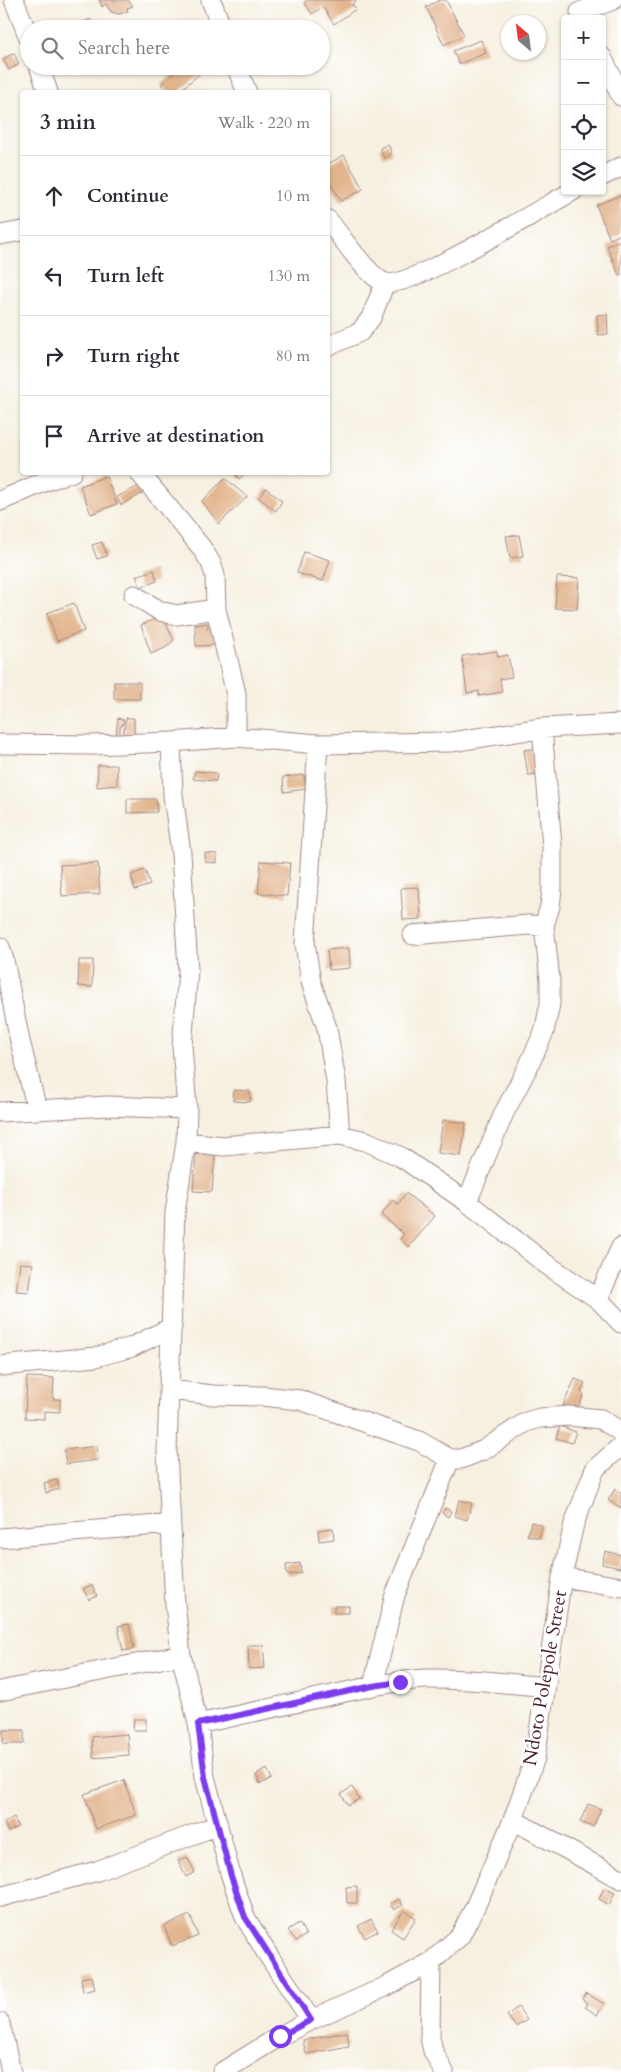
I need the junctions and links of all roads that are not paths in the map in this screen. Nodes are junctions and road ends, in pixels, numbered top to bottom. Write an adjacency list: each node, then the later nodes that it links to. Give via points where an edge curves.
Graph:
1 (14, 0): 5 (street)
2 (211, 0): 6 (street)
3 (613, 0): 4 (street)
4 (579, 10)
5 (22, 20)
6 (219, 20)
7 (603, 60): 12 (street)
8 (43, 75): 10 (street)
9 (240, 75): 11 (street)
10 (47, 90)
11 (246, 90)
12 (621, 96)
13 (621, 167): 14 (street)
14 (606, 174)
15 (566, 195): 19 (street, via 443,264 398,283)
16 (330, 222): 19 (street, via 372,275)
17 (20, 231): 18 (street)
18 (0, 235)
19 (385, 284): 20 (street, via 371,318 360,332)
20 (330, 345)
21 (63, 475): 23 (street)
22 (144, 475): 25 (street, via 211,563 215,575)
23 (0, 502)
24 (134, 595): 25 (street, via 176,615)
25 (216, 609): 28 (street, via 236,694)
26 (621, 724): 27 (street)
27 (542, 728): 31 (street, via 451,742); 32 (street, via 552,855 550,906)
28 (236, 737): 29 (street); 31 (street)
29 (171, 742): 30 (street); 35 (street, via 188,970 182,1046)
30 (0, 744)
31 (318, 744): 38 (street, via 305,943 311,982 327,1028 336,1081)
32 (544, 926): 33 (street); 40 (street, via 550,1004 544,1032 504,1113)
33 (413, 935)
34 (0, 947): 36 (street)
35 (187, 1109): 36 (street, via 108,1106); 39 (street)
36 (37, 1110): 37 (street)
37 (0, 1112)
38 (340, 1135): 39 (street, via 224,1146); 40 (street, via 366,1141 401,1157)
39 (186, 1142): 44 (street, via 175,1212)
40 (467, 1202): 42 (street, via 546,1264)
41 (621, 1247): 42 (street)
42 (598, 1299): 43 (street)
43 (621, 1323)
44 (172, 1326): 45 (street, via 132,1348 96,1357); 46 (street)
45 (0, 1366)
46 (170, 1390): 49 (street, via 300,1400 419,1441); 50 (street, via 166,1452)
47 (621, 1432): 49 (street, via 601,1419 540,1418 526,1422 484,1450 461,1459)
48 (621, 1446): 52 (street, Ndoto Polepole Street, via 595,1470 574,1524)
49 (450, 1459): 55 (street, via 395,1595)
50 (170, 1524): 51 (street); 54 (street)
51 (0, 1538)
52 (562, 1577): 53 (street); 56 (street, Ndoto Polepole Street)
53 (621, 1587)
54 (180, 1655): 57 (street); 58 (street)
55 (373, 1686): 56 (street, via 425,1679); 58 (street)
56 (545, 1687): 59 (street, Ndoto Polepole Street, via 535,1758)
57 (0, 1691)
58 (198, 1724): 60 (street, via 205,1777)
59 (512, 1820): 61 (street); 63 (street, Ndoto Polepole Street, via 460,1936)
60 (218, 1825): 62 (street, via 97,1871); 64 (street, via 245,1917)
61 (621, 1879)
62 (0, 1896)
63 (431, 1962): 64 (street, Ndoto Polepole Street); 68 (street, via 430,2037)
64 (311, 2020): 67 (street, Ndoto Polepole Street)
65 (0, 2023): 66 (street)
66 (11, 2072)
67 (222, 2072)
68 (444, 2072)

